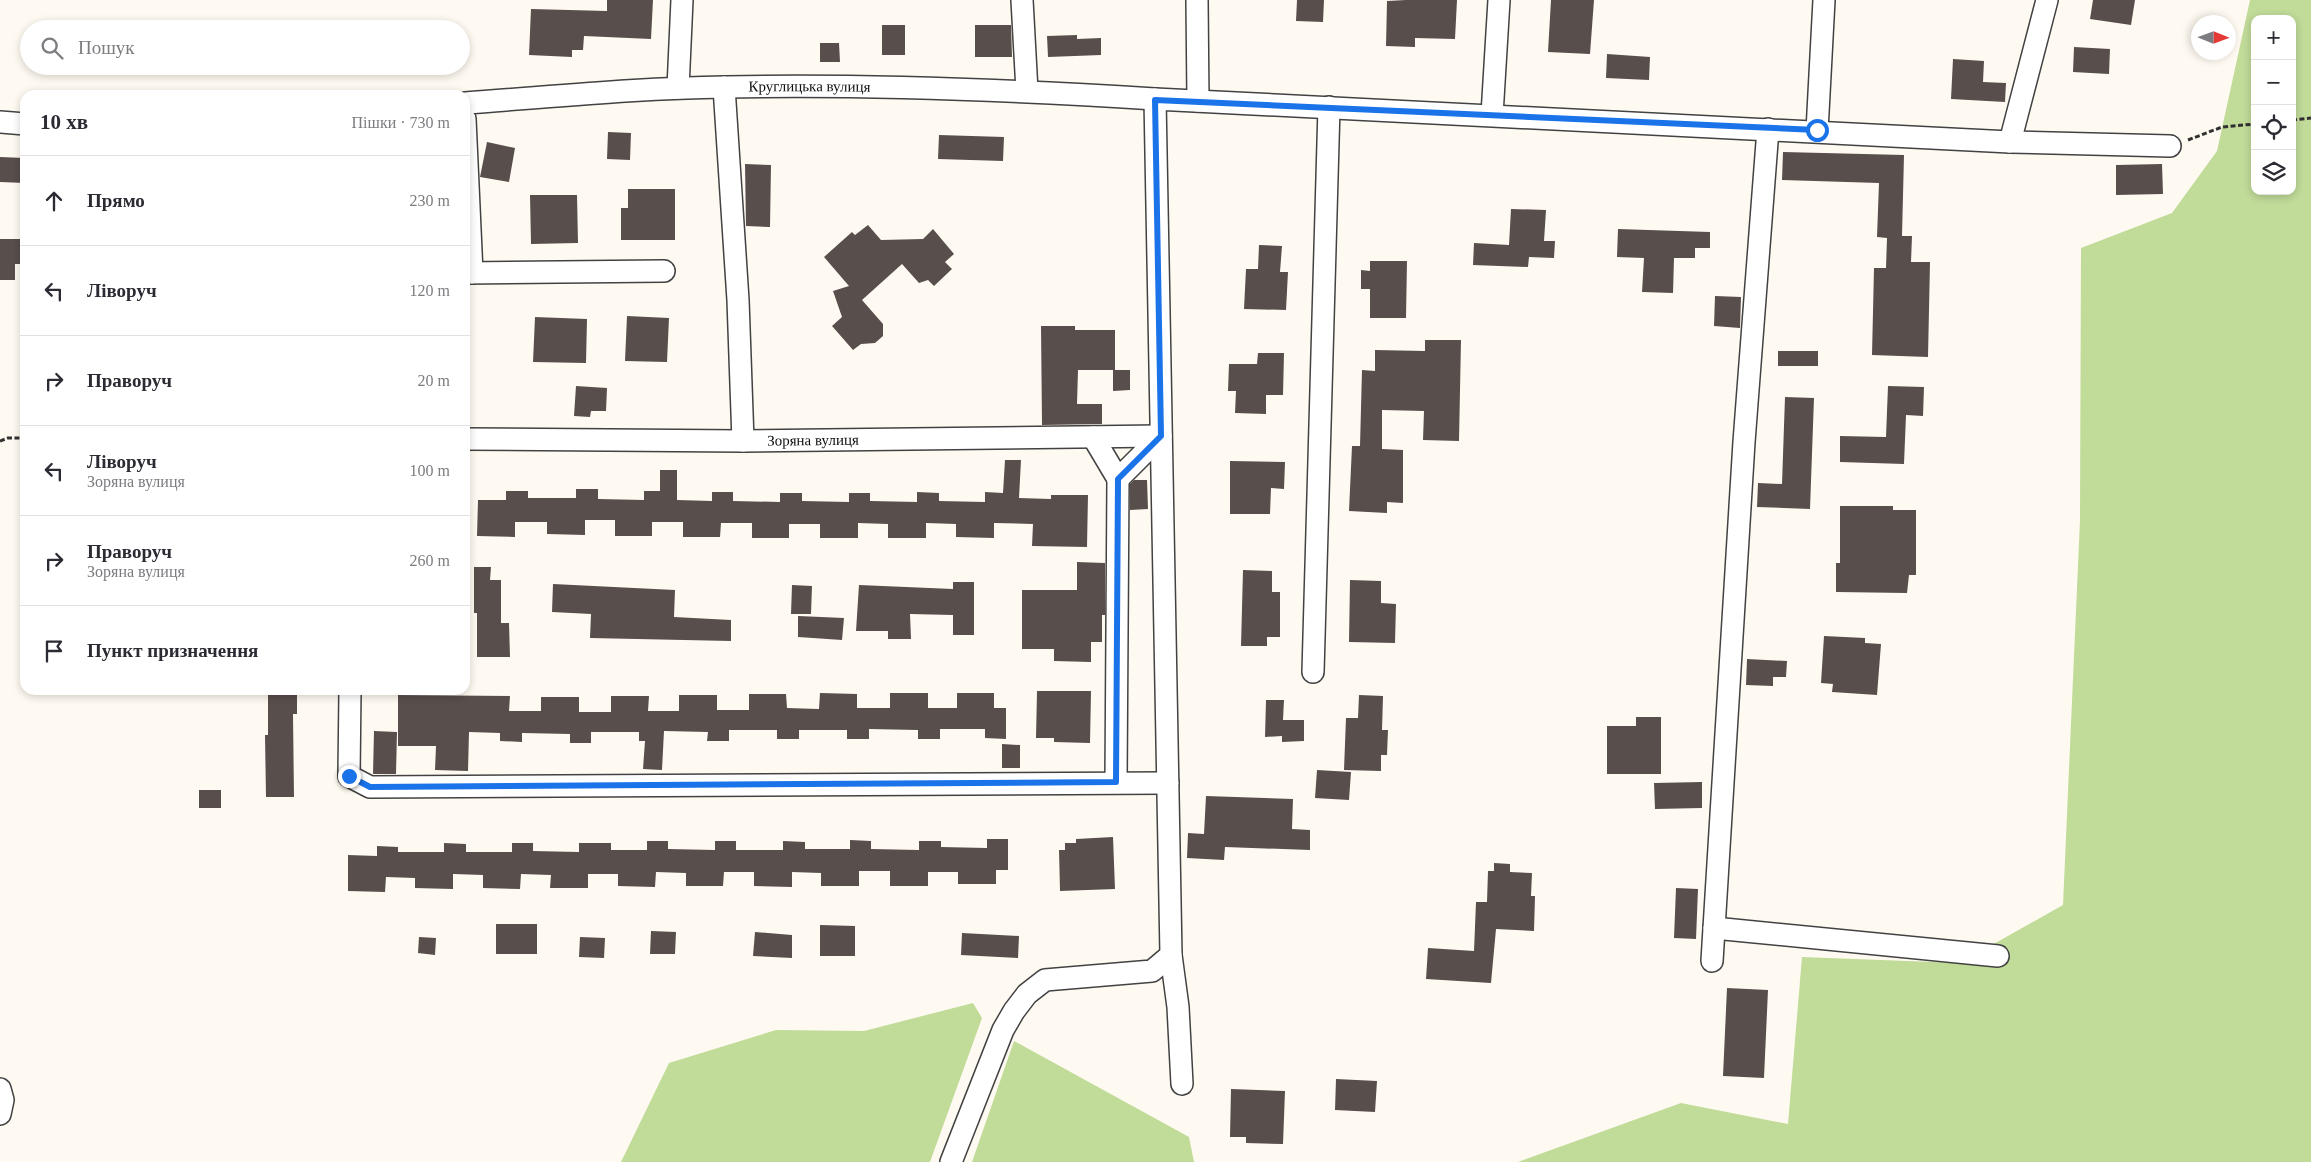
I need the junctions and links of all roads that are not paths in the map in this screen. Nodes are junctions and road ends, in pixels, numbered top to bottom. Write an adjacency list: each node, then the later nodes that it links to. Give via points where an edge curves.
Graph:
1 (682, 0): 8 (street)
2 (1022, 0): 9 (street)
3 (1197, 0): 12 (street)
4 (1499, 0): 14 (street)
5 (1824, 0): 18 (street)
6 (2047, 0): 19 (street)
7 (724, 86): 8 (street, Круглицька вулиця); 9 (street, Круглицька вулиця); 26 (street)
8 (678, 88): 11 (street, Круглицька вулиця)
9 (1027, 91): 10 (street, Круглицька вулиця)
10 (1155, 100): 12 (street, Круглицька вулиця); 23 (street)
11 (470, 102)
12 (1198, 102): 13 (street, Круглицька вулиця)
13 (1329, 108): 14 (street, Круглицька вулиця); 28 (street)
14 (1492, 115): 17 (street, Круглицька вулиця)
15 (0, 122): 16 (street)
16 (20, 124)
17 (1768, 130): 18 (street, Круглицька вулиця); 32 (street, via 1745,432)
18 (1817, 130): 19 (street, Круглицька вулиця)
19 (2010, 142): 20 (street, Круглицька вулиця)
20 (2170, 146)
21 (664, 271): 22 (street)
22 (470, 273)
23 (1161, 436): 24 (street, Зоряна вулиця); 27 (street); 31 (street)
24 (1093, 437): 26 (street, Зоряна вулиця); 27 (street)
25 (470, 439): 26 (street, Зоряна вулиця)
26 (744, 441)
27 (1118, 479): 30 (street)
28 (1313, 672)
29 (350, 695): 30 (street, via 349,776 370,787)
30 (1116, 782): 31 (street)
31 (1168, 783): 33 (street)
32 (1714, 928): 34 (street); 35 (street)
33 (1171, 955): 36 (street, via 1178,1007); 39 (street, via 1152,971 1045,980 1027,994 1004,1030)
34 (1998, 956)
35 (1712, 961)
36 (1182, 1084)
37 (0, 1089): 38 (street, via 3,1100)
38 (0, 1114)
39 (952, 1162)

